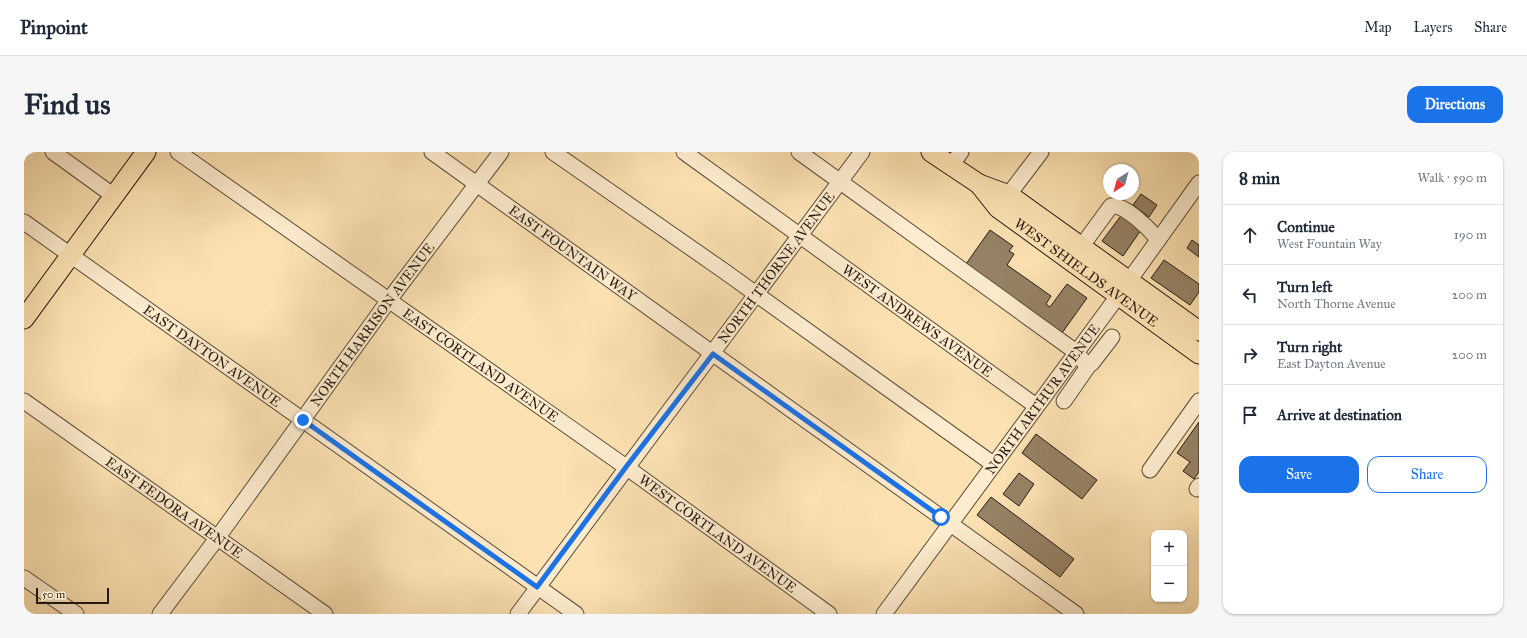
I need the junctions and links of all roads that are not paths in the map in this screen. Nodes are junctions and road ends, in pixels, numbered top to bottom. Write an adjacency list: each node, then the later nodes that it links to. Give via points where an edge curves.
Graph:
1 (53, 152): 15 (street)
2 (146, 152): 15 (main road)
3 (178, 152): 24 (street, EAST CORTLAND AVENUE)
4 (432, 152): 14 (street, EAST FOUNTAIN WAY)
5 (501, 152): 14 (street, NORTH HARRISON AVENUE)
6 (553, 152): 23 (street)
7 (684, 152): 18 (street, WEST ANDREWS AVENUE)
8 (799, 152): 12 (street)
9 (862, 152): 12 (street, NORTH THORNE AVENUE)
10 (1040, 152): 16 (street)
11 (944, 156): 16 (main road, WEST SHIELDS AVENUE)
12 (840, 181): 18 (street, NORTH THORNE AVENUE); 30 (street)
13 (1199, 183): 19 (street, NORTH ARTHUR AVENUE)
14 (477, 184): 24 (street, NORTH HARRISON AVENUE); 31 (street, EAST FOUNTAIN WAY)
15 (114, 196): 21 (main road)
16 (1003, 202): 20 (main road, WEST SHIELDS AVENUE); 22 (main road, WEST SHIELDS AVENUE)
17 (24, 222): 21 (street, EAST DAYTON AVENUE)
18 (800, 235): 23 (street, NORTH THORNE AVENUE); 37 (street, WEST ANDREWS AVENUE)
19 (1158, 239): 20 (street, via 1148,227 1115,205 1111,206); 22 (street, NORTH ARTHUR AVENUE)
20 (1081, 247): 22 (main road, WEST SHIELDS AVENUE)
21 (71, 256): 25 (main road); 38 (street, EAST DAYTON AVENUE)
22 (1123, 288): 26 (main road, WEST SHIELDS AVENUE); 28 (main road, WEST SHIELDS AVENUE); 30 (street, NORTH ARTHUR AVENUE)
23 (756, 295): 31 (street, NORTH THORNE AVENUE); 39 (street)
24 (389, 300): 38 (street, NORTH HARRISON AVENUE); 40 (street, EAST CORTLAND AVENUE)
25 (25, 314)
26 (1199, 331)
27 (1112, 337): 33 (street)
28 (1175, 337): 29 (main road); 32 (main road, WEST SHIELDS AVENUE)
29 (1199, 345)
30 (1076, 352): 33 (street); 37 (street, NORTH ARTHUR AVENUE)
31 (713, 354): 40 (street, NORTH THORNE AVENUE); 42 (street, EAST FOUNTAIN WAY)
32 (1199, 354)
33 (1089, 365): 35 (street)
34 (24, 401): 43 (street, EAST FEDORA AVENUE)
35 (1064, 401)
36 (1199, 401): 41 (street)
37 (1036, 406): 39 (street, NORTH ARTHUR AVENUE)
38 (303, 420): 43 (street, NORTH HARRISON AVENUE); 45 (street, EAST DAYTON AVENUE)
39 (993, 464): 42 (street, NORTH ARTHUR AVENUE)
40 (626, 467): 45 (street, NORTH THORNE AVENUE); 51 (street, WEST CORTLAND AVENUE)
41 (1150, 470)
42 (950, 524): 52 (street, NORTH ARTHUR AVENUE); 53 (street, EAST FOUNTAIN WAY)
43 (218, 537): 47 (street, NORTH HARRISON AVENUE); 48 (street, EAST FEDORA AVENUE)
44 (24, 578): 46 (street)
45 (537, 587): 49 (street, NORTH THORNE AVENUE); 50 (street, EAST DAYTON AVENUE)
46 (76, 614)
47 (160, 614)
48 (325, 614)
49 (518, 614)
50 (576, 614)
51 (829, 614)
52 (884, 614)
53 (1076, 614)

